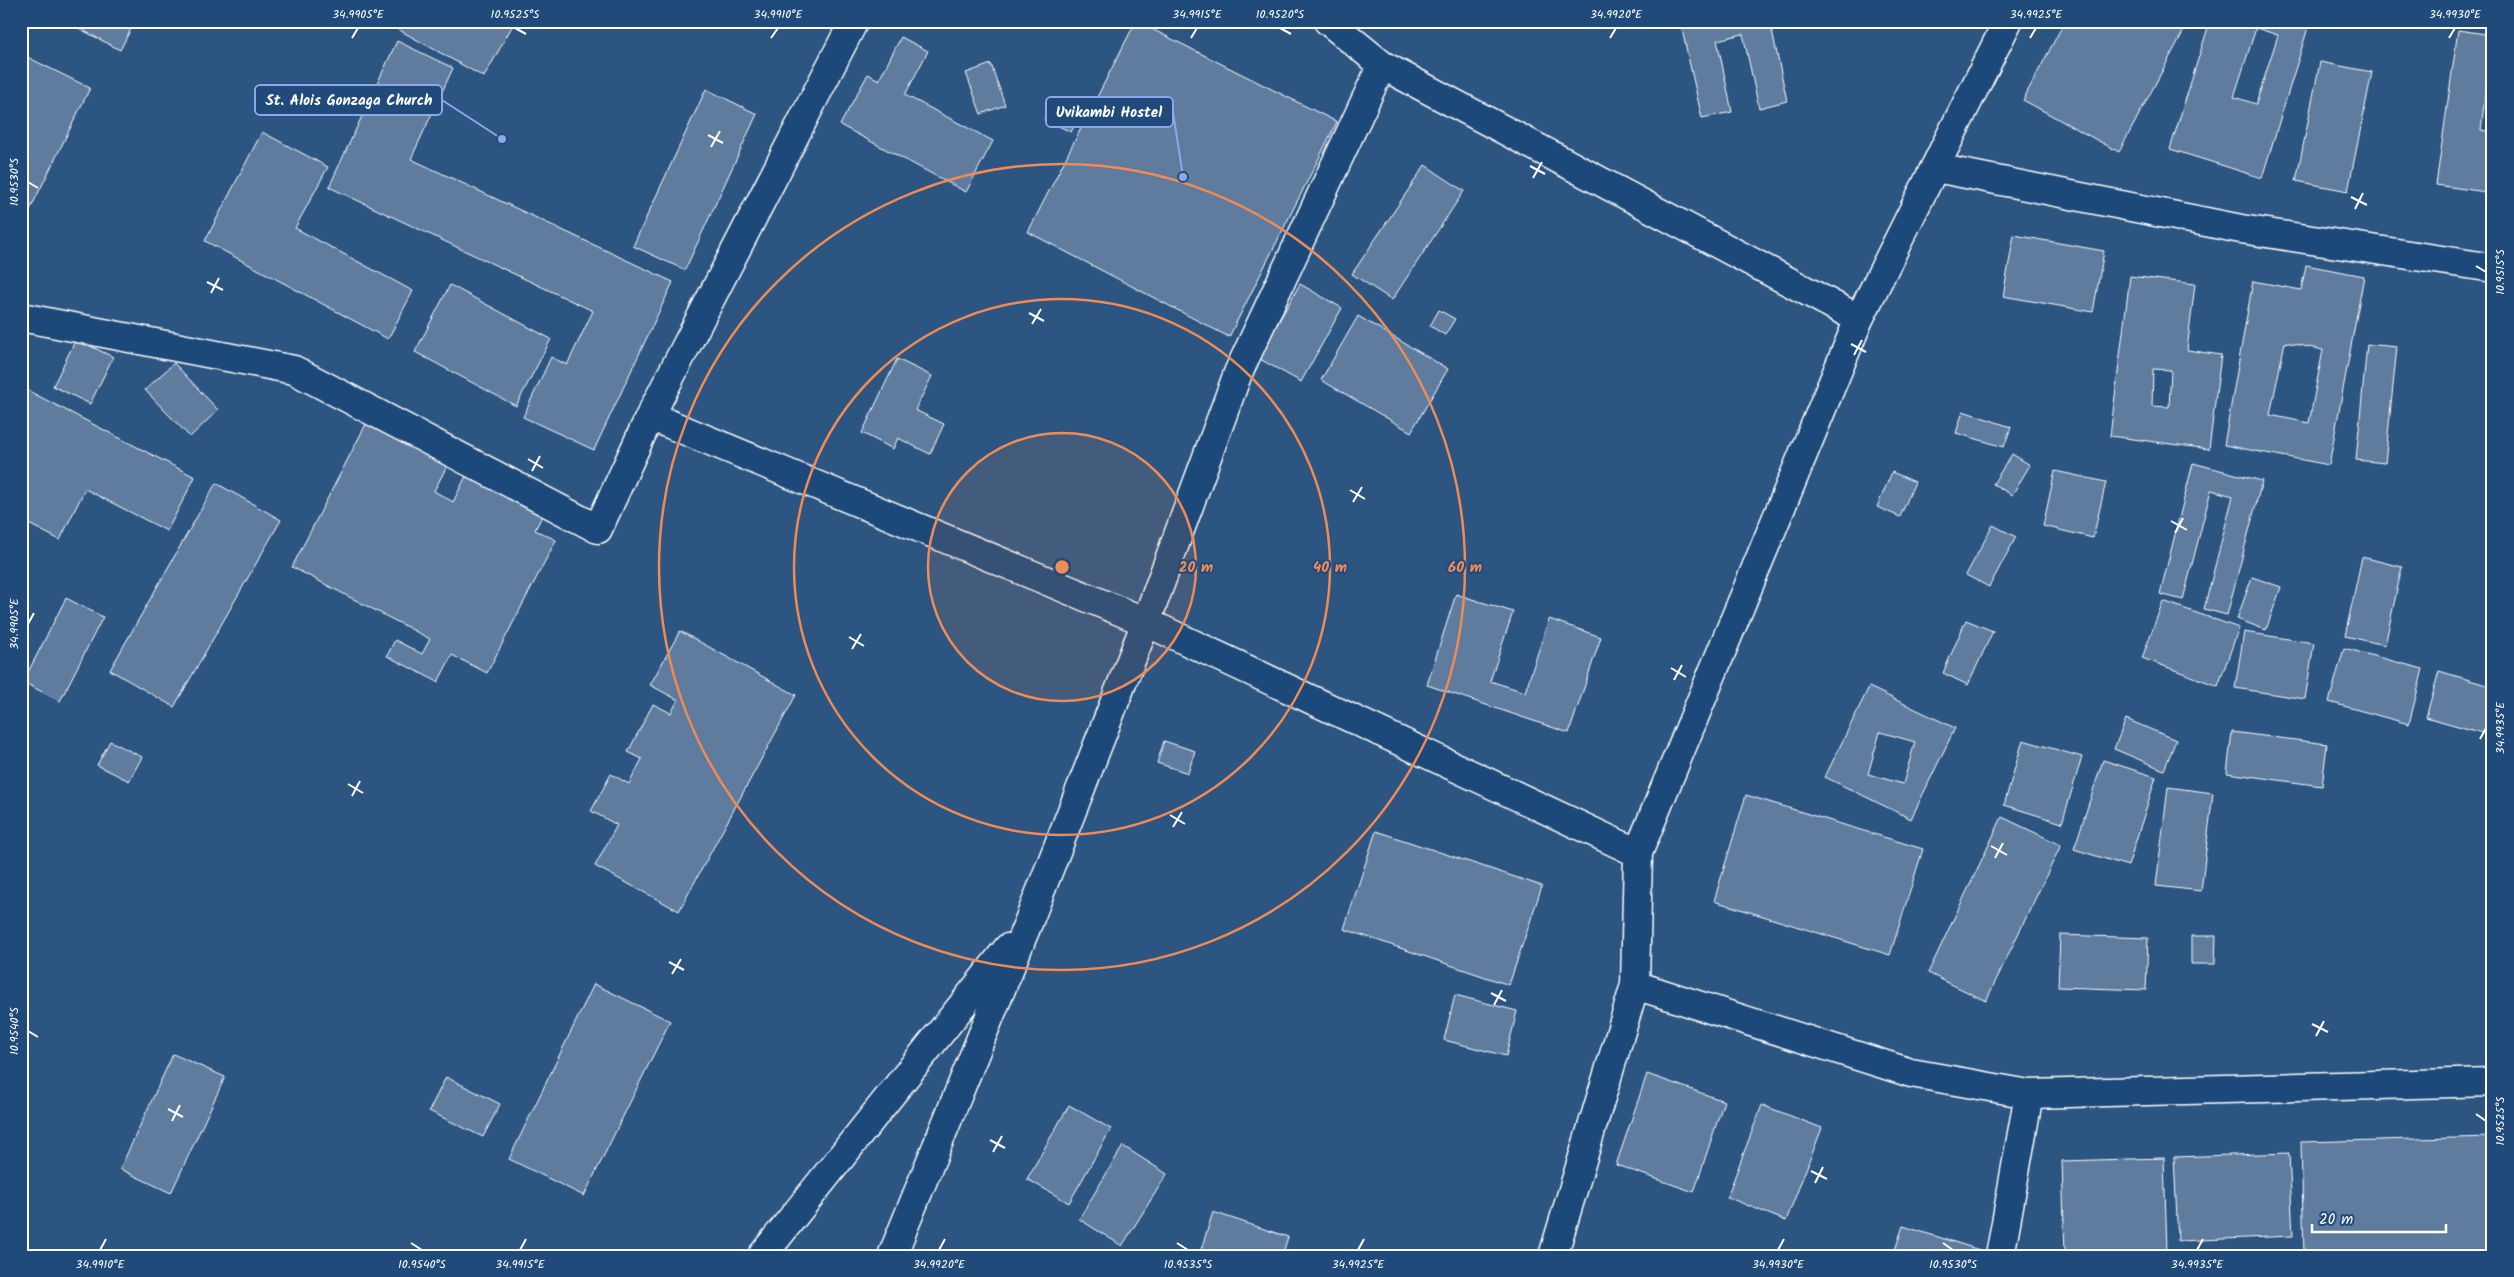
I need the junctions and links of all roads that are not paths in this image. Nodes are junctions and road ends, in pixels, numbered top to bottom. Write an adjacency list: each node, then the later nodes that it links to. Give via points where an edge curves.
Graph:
1 (854, 21): 9 (street)
2 (1328, 21): 4 (street)
3 (2008, 21): 5 (street)
4 (1382, 65): 8 (street); 10 (street, via 1238,373)
5 (1936, 168): 6 (street, via 2241,229); 8 (street)
6 (2493, 268)
7 (21, 317): 9 (street, via 294,370 598,529)
8 (1859, 319): 11 (street)
9 (650, 416): 10 (street)
10 (1146, 622): 11 (street); 12 (street)
11 (1638, 853): 13 (street)
12 (1028, 923): 16 (street); 17 (street)
13 (1635, 985): 15 (street, via 1911,1073); 18 (street)
14 (2493, 1082): 15 (street)
15 (2029, 1094): 19 (street)
16 (762, 1256)
17 (892, 1256)
18 (1553, 1256)
19 (2000, 1256)

